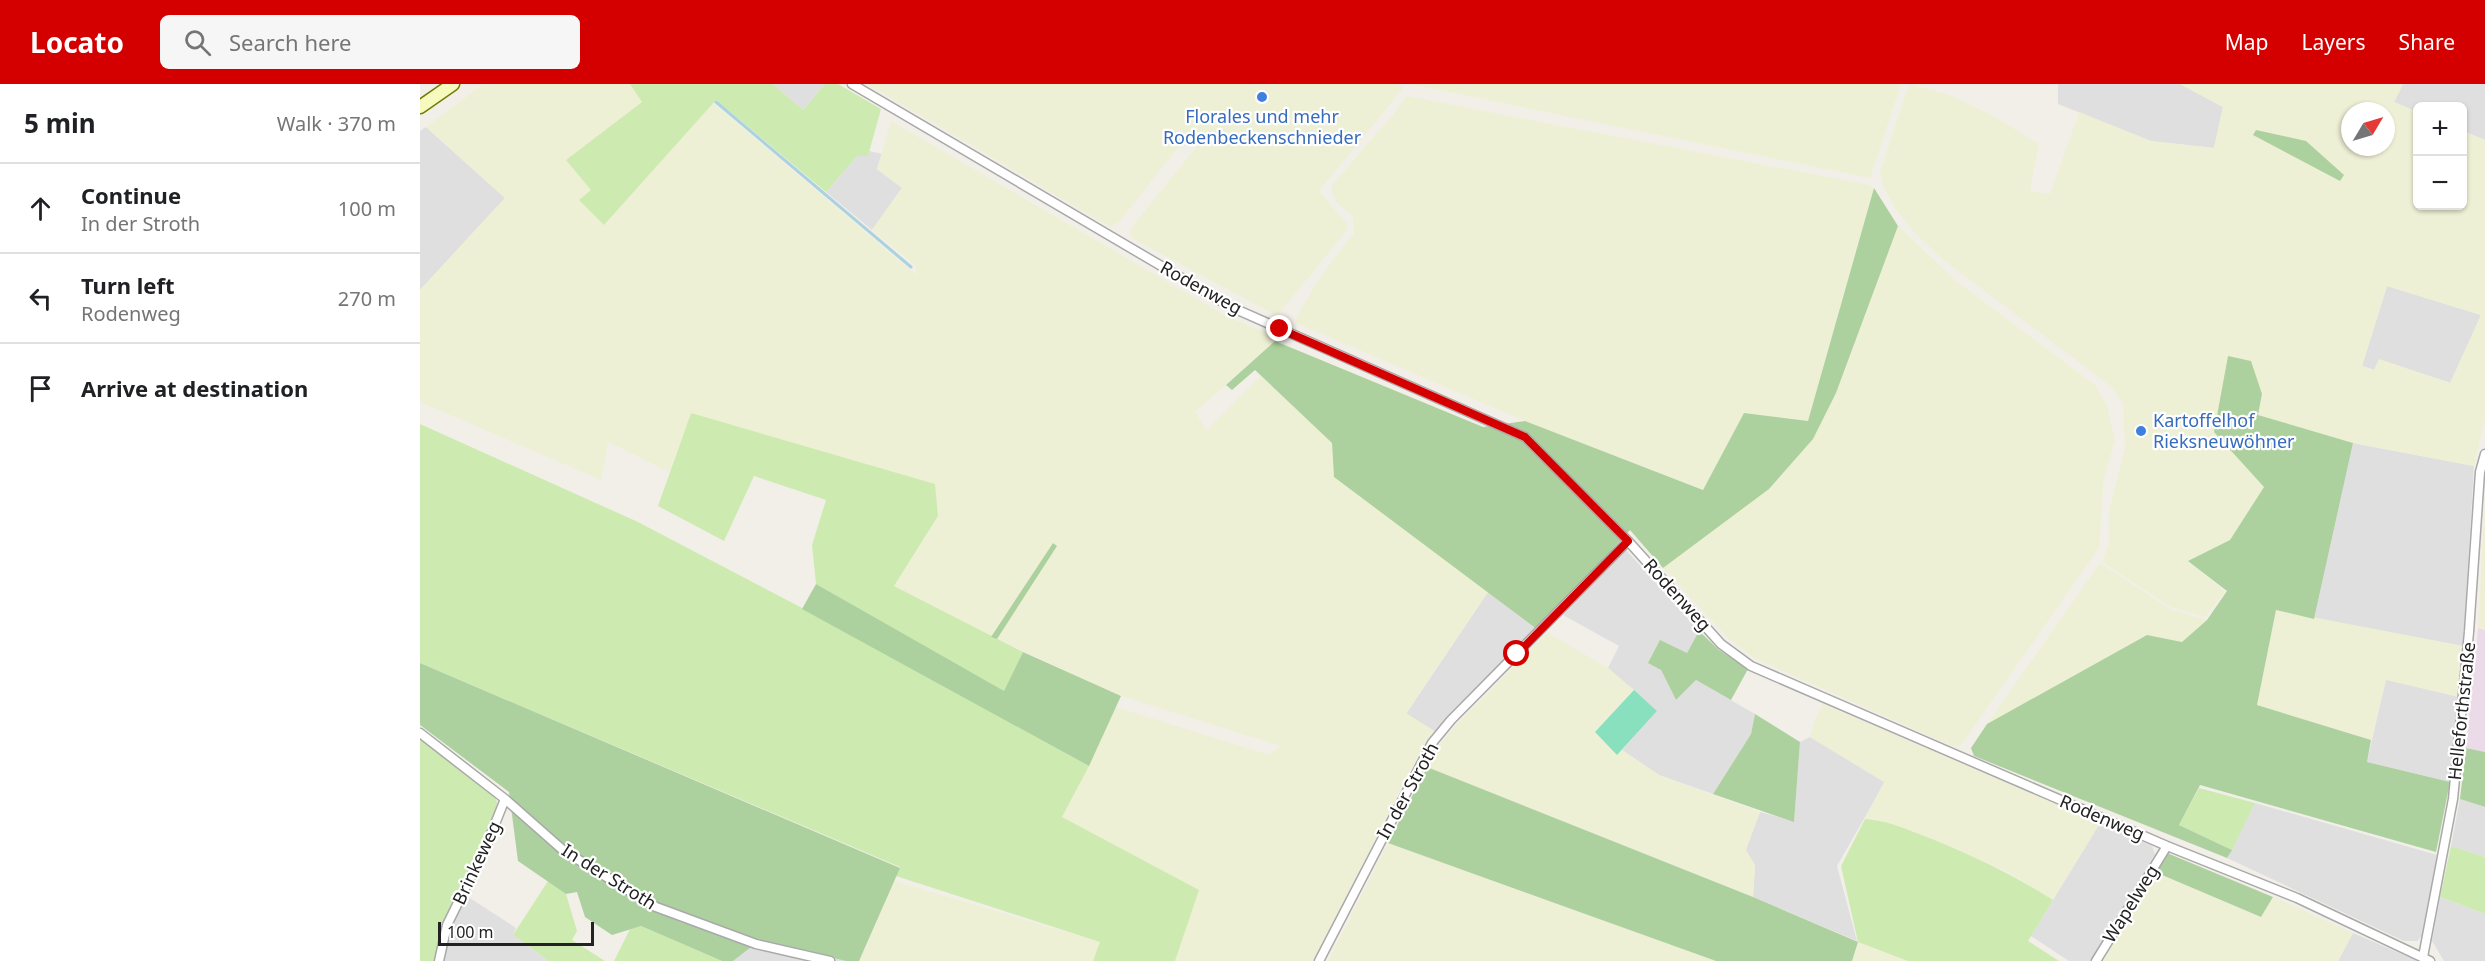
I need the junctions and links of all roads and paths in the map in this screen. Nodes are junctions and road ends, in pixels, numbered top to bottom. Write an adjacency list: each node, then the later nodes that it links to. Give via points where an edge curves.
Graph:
1 (453, 84): 3 (main road)
2 (852, 84): 5 (street, Rodenweg, via 1231,307 1525,437)
3 (420, 107)
4 (2485, 454): 9 (street, Helleforthstraße, via 2453,799)
5 (1628, 541): 8 (street, Rodenweg, via 1721,644 1751,666); 12 (street, In der Stroth, via 1432,743)
6 (420, 733): 7 (street, In der Stroth)
7 (505, 799): 10 (street, Brinkeweg, via 447,925); 11 (street, In der Stroth, via 564,851 656,907 756,944)
8 (2167, 846): 9 (street, Rodenweg, via 2296,898); 13 (street, Wapelweg)
9 (2427, 959)
10 (439, 961)
11 (830, 961)
12 (1319, 961)
13 (2096, 961)

